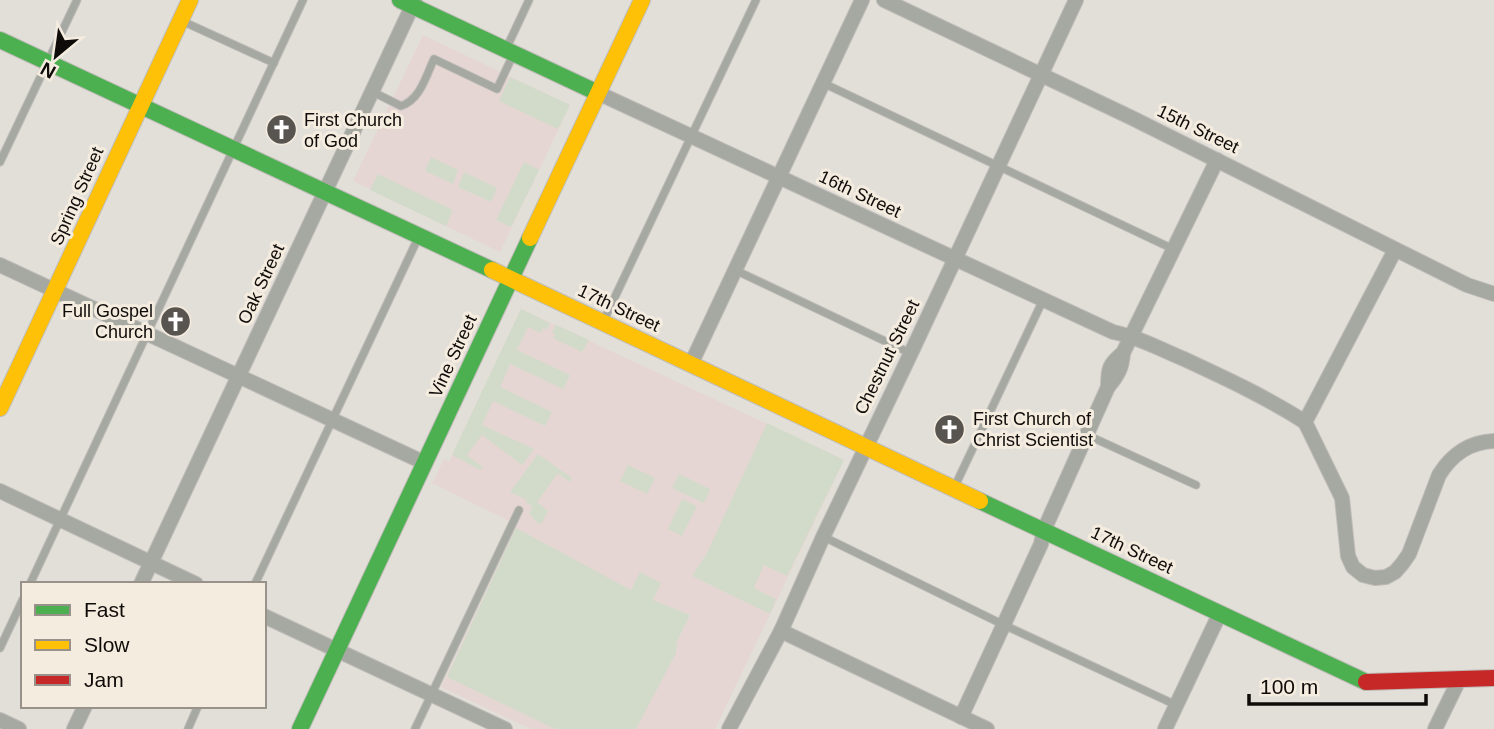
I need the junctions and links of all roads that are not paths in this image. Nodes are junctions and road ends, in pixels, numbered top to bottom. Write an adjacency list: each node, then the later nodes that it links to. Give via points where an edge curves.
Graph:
1 (77, 0): 14 (lane)
2 (190, 0): 11 (street, Spring Street)
3 (303, 0): 15 (lane)
4 (529, 0): 13 (lane)
5 (642, 0): 19 (street, Vine Street)
6 (756, 0): 21 (lane)
7 (862, 0): 17 (street)
8 (884, 0): 16 (street, 15th Street)
9 (1076, 0): 16 (street, Chestnut Street)
10 (409, 2): 13 (street, 16th Street); 18 (street, Oak Street)
11 (180, 20): 15 (lane); 20 (street, Spring Street)
12 (0, 40): 14 (street, 17th Street)
13 (510, 51): 18 (lane, via 497,89 434,60 410,103 401,106); 19 (street, 16th Street)
14 (48, 63): 20 (street, 17th Street); 24 (lane)
15 (274, 63): 22 (lane)
16 (1042, 74): 23 (street, 15th Street); 25 (street, Chestnut Street)
17 (822, 83): 25 (lane); 26 (street)
18 (373, 92): 27 (street, Oak Street)
19 (598, 93): 21 (street, 16th Street); 34 (street, Vine Street)
20 (139, 106): 22 (street, 17th Street); 35 (street, Spring Street)
21 (692, 137): 26 (street, 16th Street); 38 (lane)
22 (234, 148): 27 (street, 17th Street); 39 (lane)
23 (1217, 160): 29 (street); 30 (street, 15th Street)
24 (0, 162)
25 (999, 166): 29 (lane); 31 (street, Chestnut Street)
26 (778, 177): 31 (street, 16th Street); 33 (street)
27 (326, 191): 28 (street, 17th Street); 43 (street, Oak Street)
28 (420, 236): 34 (street, 17th Street); 45 (lane)
29 (1173, 249): 40 (street)
30 (1395, 250): 36 (street, 15th Street); 46 (street)
31 (955, 259): 37 (street, 16th Street); 41 (street, Chestnut Street)
32 (0, 265): 35 (street)
33 (734, 270): 41 (lane); 42 (street)
34 (511, 278): 38 (street, 17th Street); 50 (street, Vine Street)
35 (55, 292): 39 (street); 44 (street, Spring Street)
36 (1494, 294)
37 (1043, 300): 40 (street, 16th Street); 52 (lane)
38 (603, 322): 42 (street, 17th Street)
39 (146, 334): 43 (street); 55 (lane)
40 (1131, 336): 46 (street, 16th Street, via 1226,378); 47 (street, via 1123,353 1112,361 1108,387)
41 (911, 353): 49 (street, Chestnut Street)
42 (691, 364): 49 (street, 17th Street)
43 (239, 376): 45 (street); 58 (street, Oak Street)
44 (0, 408)
45 (333, 420): 50 (street); 62 (lane)
46 (1305, 422): 48 (street, via 1342,498 1348,556 1353,567 1375,578 1395,572 1409,554 1446,464 1472,444)
47 (1087, 435): 51 (lane); 56 (street)
48 (1494, 441)
49 (866, 446): 52 (street, 17th Street); 57 (street, Chestnut Street)
50 (425, 463): 69 (street, Vine Street)
51 (1196, 485)
52 (954, 488): 56 (street, 17th Street)
53 (0, 491): 55 (street)
54 (519, 510): 72 (lane)
55 (60, 519): 58 (street); 59 (lane)
56 (1044, 530): 64 (street, 17th Street); 66 (street)
57 (823, 537): 66 (lane); 67 (street, Chestnut Street)
58 (150, 562): 60 (street, Oak Street); 61 (street)
59 (31, 582)
60 (142, 582)
61 (192, 582)
62 (256, 582)
63 (21, 603): 68 (lane)
64 (1220, 613): 71 (street, 17th Street, via 1367,683); 73 (street)
65 (266, 617): 69 (street)
66 (1004, 625): 73 (lane); 76 (street)
67 (781, 631): 76 (street); 84 (street, Chestnut Street)
68 (0, 648)
69 (337, 650): 72 (street); 81 (street, Vine Street)
70 (1494, 678): 71 (street, 17th Street)
71 (1459, 680): 87 (street)
72 (431, 694): 82 (lane); 83 (street)
73 (1177, 706): 86 (street)
74 (84, 708): 79 (street)
75 (197, 708): 80 (lane)
76 (961, 717): 85 (street)
77 (0, 720): 78 (street)
78 (19, 729)
79 (74, 729)
80 (188, 729)
81 (300, 729)
82 (415, 729)
83 (505, 729)
84 (729, 729)
85 (987, 729)
86 (1166, 729)
87 (1435, 729)

